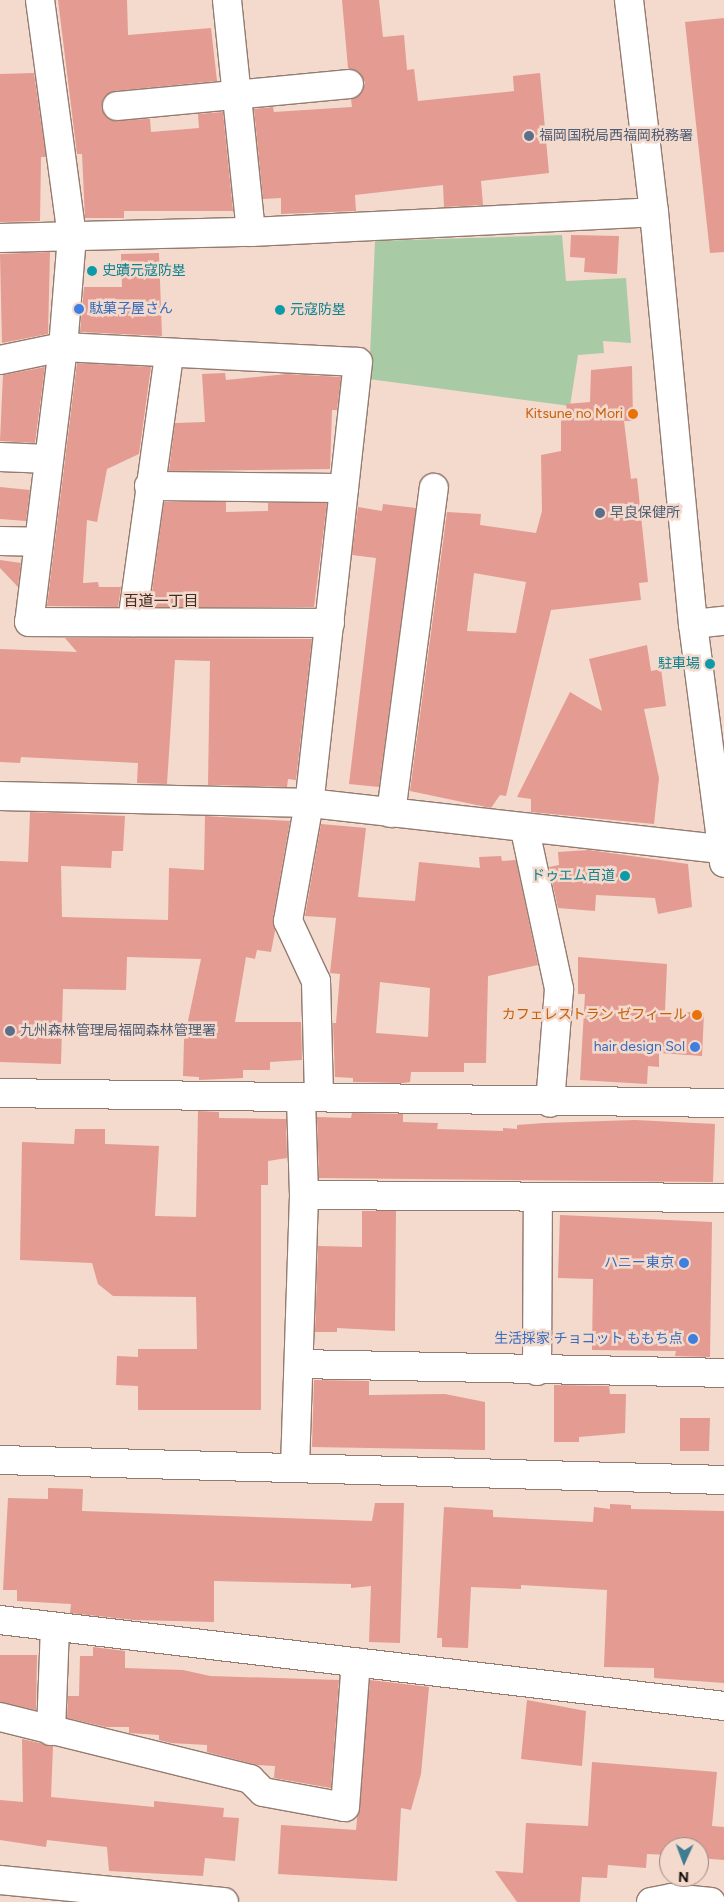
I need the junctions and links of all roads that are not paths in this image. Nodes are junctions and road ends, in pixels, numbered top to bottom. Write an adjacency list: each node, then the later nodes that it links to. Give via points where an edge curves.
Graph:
1 (40, 0): 9 (street)
2 (226, 0): 5 (street)
3 (629, 0): 7 (street)
4 (349, 84): 5 (street)
5 (237, 95): 6 (street); 8 (street)
6 (116, 106)
7 (654, 212): 8 (street); 24 (street)
8 (252, 232): 9 (street)
9 (72, 236): 10 (street); 11 (street)
10 (0, 238)
11 (63, 347): 12 (street); 13 (street); 15 (street)
12 (169, 354): 16 (street); 17 (street, via 358,362)
13 (0, 360)
14 (0, 457): 15 (street)
15 (49, 459): 20 (street)
16 (149, 486): 17 (street); 22 (street)
17 (344, 488): 23 (street)
18 (434, 488): 27 (street)
19 (0, 541): 20 (street)
20 (39, 542): 22 (street, via 29,622)
21 (724, 621): 24 (street)
22 (132, 622): 23 (street)
23 (330, 623): 26 (street)
24 (692, 624): 29 (street)
25 (0, 796): 26 (street)
26 (309, 803): 27 (street); 31 (street, via 288,921 316,981)
27 (391, 813): 28 (street)
28 (525, 830): 29 (street); 32 (street, via 559,989)
29 (723, 856)
30 (0, 1093): 31 (street)
31 (310, 1098): 32 (street); 34 (street)
32 (550, 1103): 33 (street)
33 (724, 1103)
34 (304, 1195): 35 (street); 37 (street)
35 (538, 1198): 36 (street); 38 (street)
36 (724, 1198)
37 (299, 1364): 38 (street); 41 (street)
38 (537, 1370): 39 (street)
39 (724, 1373)
40 (0, 1460): 41 (street)
41 (296, 1468): 42 (street)
42 (724, 1480)
43 (0, 1620): 44 (street)
44 (55, 1628): 45 (street); 48 (street)
45 (356, 1662): 46 (street); 48 (street, via 345,1807 263,1792 250,1779)
46 (724, 1706)
47 (0, 1717): 48 (street)
48 (51, 1731)
49 (0, 1880): 50 (street)
50 (224, 1902)
51 (651, 1902): 52 (street, via 671,1898)
52 (710, 1902)

